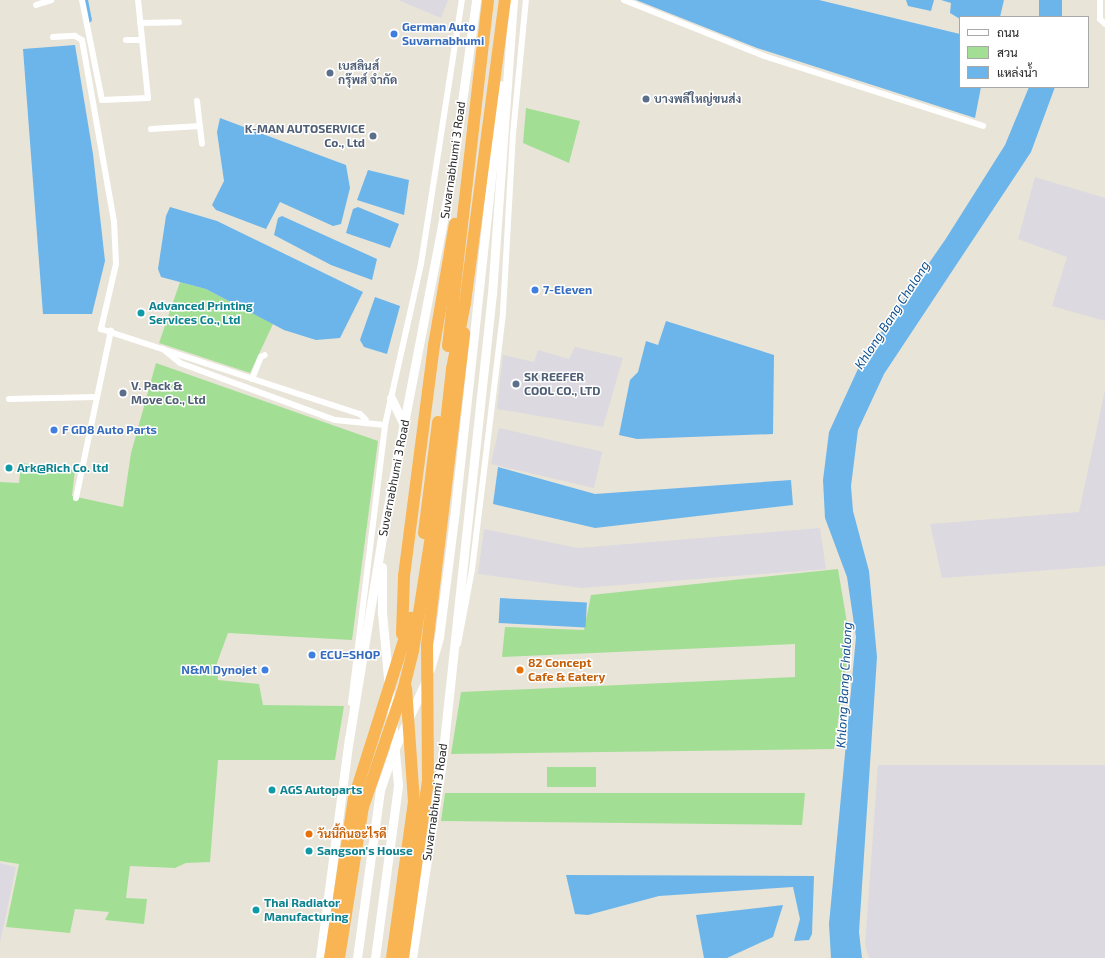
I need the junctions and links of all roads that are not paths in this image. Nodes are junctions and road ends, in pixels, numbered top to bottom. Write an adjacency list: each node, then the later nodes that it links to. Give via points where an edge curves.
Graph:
1 (51, 0): 12 (street)
2 (82, 0): 18 (street, via 100,100 148,98)
3 (138, 0): 14 (street)
4 (462, 0): 32 (street, via 421,264)
5 (476, 0): 36 (main road, Suvarnabhumi 3 Road, via 452,174)
6 (488, 0): 25 (highway)
7 (505, 0): 26 (highway)
8 (513, 0): 19 (main road, Suvarnabhumi 3 Road)
9 (526, 0): 39 (street, via 513,134 504,298 488,446 472,570)
10 (624, 0): 22 (street, via 764,56)
11 (1100, 0): 15 (street, via 1100,19)
12 (36, 5)
13 (179, 22): 14 (street)
14 (140, 23): 18 (street)
15 (1105, 24)
16 (53, 37): 27 (street, via 75,36 82,40 114,221 116,264 101,329)
17 (126, 40): 18 (street)
18 (142, 40)
19 (507, 45): 39 (main road, Suvarnabhumi 3 Road, via 498,240); 44 (main road, via 439,637 428,674 393,752 380,790)
20 (197, 101): 21 (street)
21 (200, 126): 23 (street); 24 (street)
22 (983, 126)
23 (151, 129)
24 (202, 144)
25 (468, 164): 42 (highway, via 457,274 416,590 402,653 354,798); 46 (highway, via 439,306 404,576 403,658 414,802)
26 (465, 303): 43 (highway, via 454,355 439,485 413,651 404,688 363,807); 47 (highway, via 460,387 427,645 428,781)
27 (111, 330): 28 (street); 31 (street)
28 (163, 349): 30 (street); 34 (street, via 180,363 335,420 354,424)
29 (265, 355): 30 (street, via 262,356)
30 (252, 379): 34 (street, via 360,414)
31 (96, 397): 33 (street); 37 (street)
32 (391, 398): 35 (street); 36 (main road)
33 (9, 399)
34 (366, 420): 35 (street)
35 (386, 425): 40 (street)
36 (404, 425): 38 (main road, Suvarnabhumi 3 Road)
37 (76, 498)
38 (383, 532): 40 (main road, Suvarnabhumi 3 Road); 45 (main road, via 382,612 398,785)
39 (445, 717): 48 (main road, Suvarnabhumi 3 Road, via 438,794)
40 (349, 739): 41 (main road, Suvarnabhumi 3 Road)
41 (320, 958)
42 (330, 958)
43 (340, 958)
44 (357, 958)
45 (375, 958)
46 (392, 958)
47 (403, 958)
48 (412, 958)

